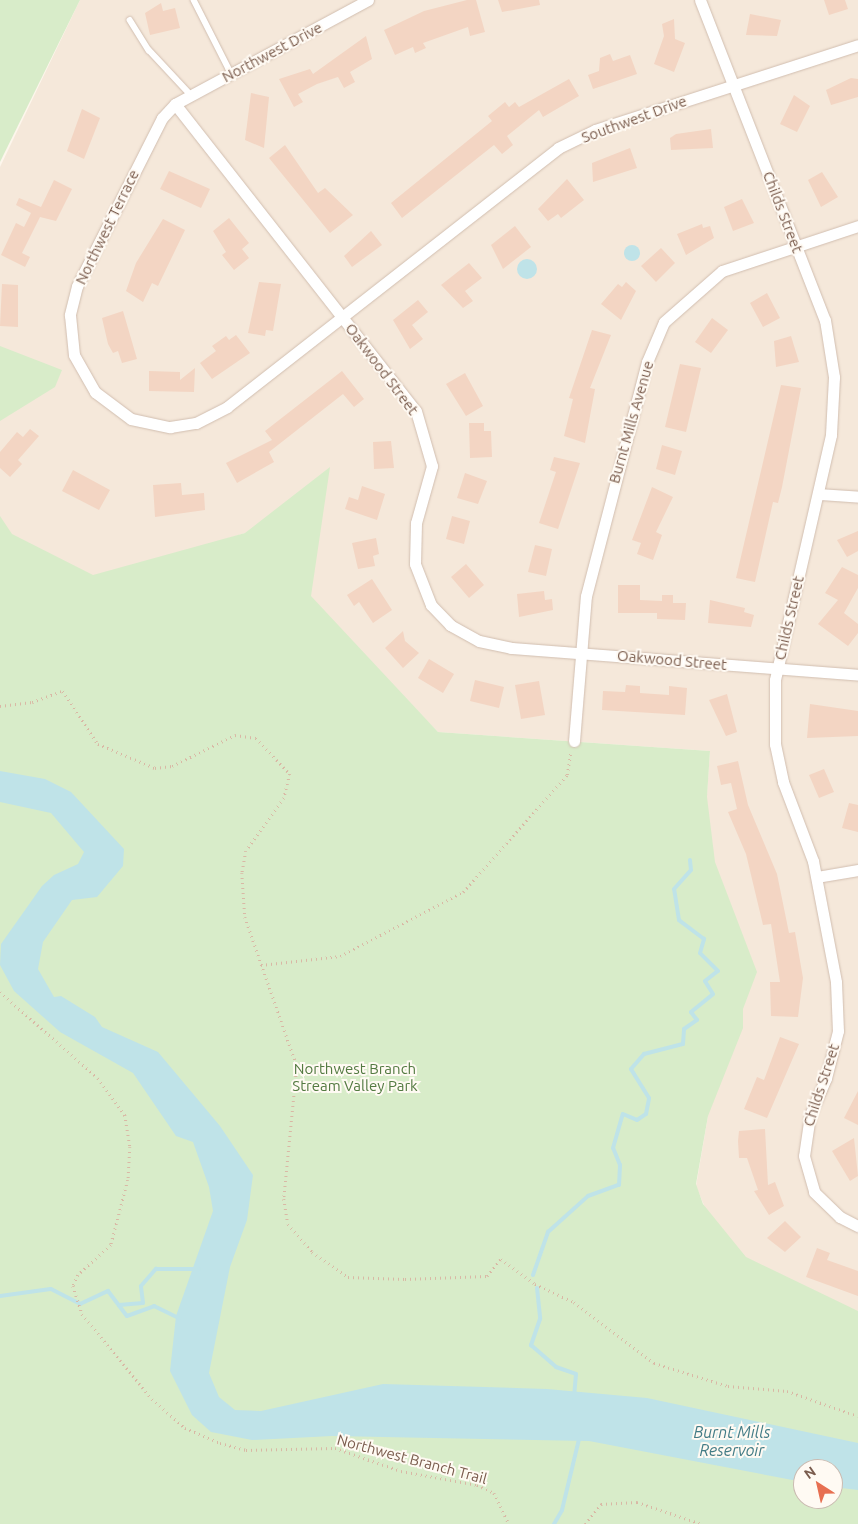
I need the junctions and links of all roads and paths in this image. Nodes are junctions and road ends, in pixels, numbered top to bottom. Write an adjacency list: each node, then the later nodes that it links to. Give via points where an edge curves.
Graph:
1 (194, 0): 6 (lane)
2 (368, 0): 6 (street, Northwest Drive)
3 (700, 0): 7 (street, Childs Street)
4 (130, 20): 8 (lane, via 149,50)
5 (858, 45): 7 (street, Southwest Drive)
6 (231, 73): 8 (street, Northwest Drive)
7 (734, 85): 11 (street, Childs Street); 12 (street, Southwest Drive, via 595,130 558,148)
8 (191, 95): 9 (street, Northwest Drive)
9 (175, 104): 12 (street, Oakwood Street); 12 (street, Northwest Terrace, via 149,142 77,286 70,316 74,355 95,392 131,419 170,427 196,423 227,406)
10 (858, 226): 11 (street, Burnt Mills Avenue)
11 (796, 246): 13 (street, Childs Street, via 825,320 834,377 831,435); 15 (street, Burnt Mills Avenue, via 722,271 664,322 647,362 599,537 586,596)
12 (343, 317): 15 (street, Oakwood Street, via 416,411 425,431 432,466 416,523 415,564 431,605 450,625 479,641)
13 (819, 494): 14 (street); 16 (street, Childs Street)
14 (858, 497)
15 (581, 653): 16 (street, Oakwood Street); 19 (street, Burnt Mills Avenue)
16 (777, 669): 17 (street, Oakwood Street); 21 (street, Childs Street, via 775,744 783,782)
17 (858, 675)
18 (0, 706): 22 (path, via 32,702 63,691 98,744 155,768 172,766 236,735 256,738 277,756 290,774 284,798 246,851 242,873 245,917)
19 (574, 741): 22 (path, via 567,775 463,892 340,956)
20 (858, 870): 21 (street)
21 (817, 877): 24 (street, Childs Street, via 836,982 838,1031 826,1078 810,1115 804,1156 814,1192 840,1217)
22 (261, 964): 25 (path, via 297,1066 298,1092 284,1199 288,1224 299,1241 330,1266 348,1277 463,1277 487,1276 501,1259 535,1284 574,1302 654,1363 728,1386 787,1391)
23 (0, 992): 26 (path, Northwest Branch Trail, via 98,1078 125,1115 130,1147 126,1196 111,1244 78,1275 74,1292 78,1308 152,1399 185,1428 246,1450 335,1448 423,1476 477,1484 494,1493)
24 (858, 1226)
25 (858, 1416)
26 (509, 1524)
27 (585, 1524): 28 (path, via 601,1504 637,1502)
28 (702, 1524)

